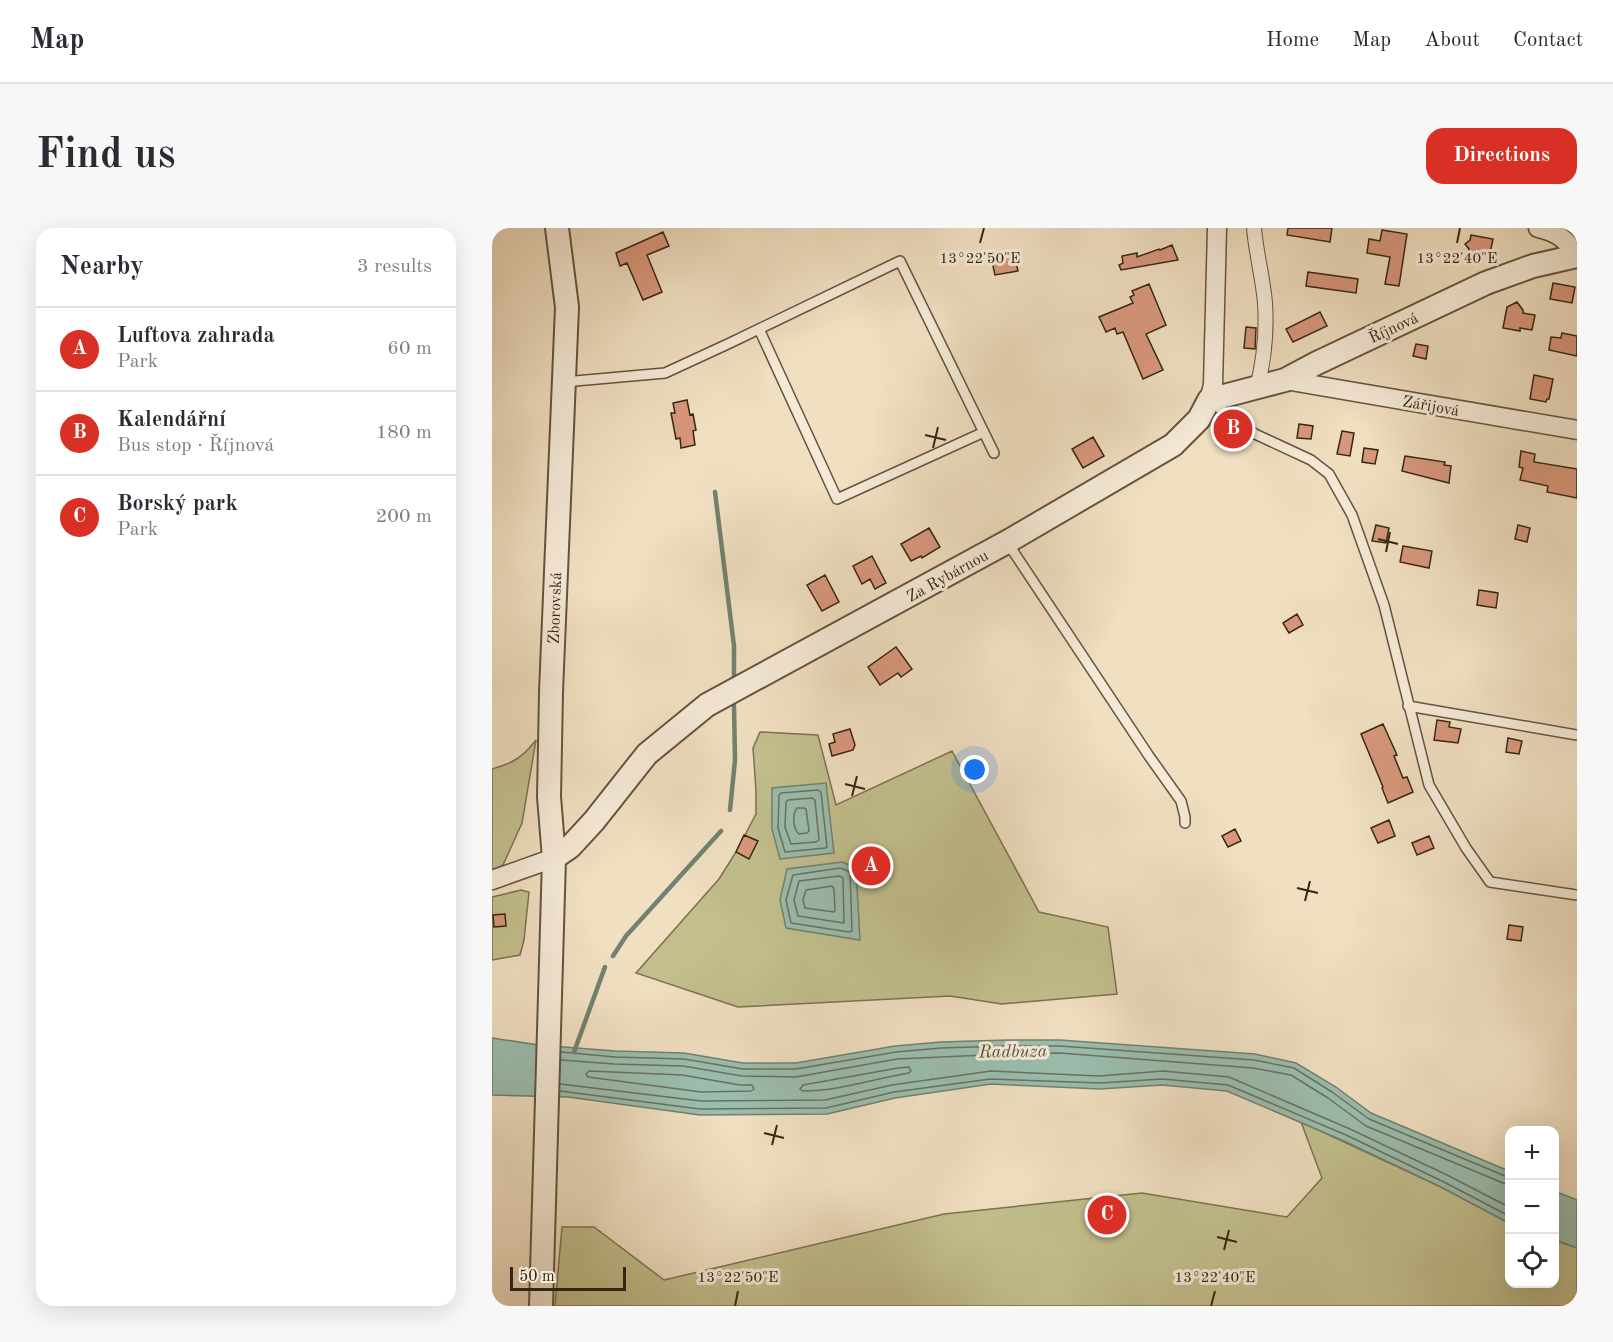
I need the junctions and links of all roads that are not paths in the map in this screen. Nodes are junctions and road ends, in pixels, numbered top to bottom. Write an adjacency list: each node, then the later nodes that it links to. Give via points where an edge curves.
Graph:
1 (557, 228): 8 (street, Zborovská, via 567,307)
2 (1217, 228): 10 (street, Za Rybárnou, via 1213,385)
3 (1254, 228): 9 (street, via 1265,304 1265,340)
4 (1538, 228): 5 (street, via 1562,237)
5 (1576, 256): 7 (street, Říjnová, via 1486,283)
6 (759, 329): 8 (lane, via 665,373); 12 (lane, via 900,261); 12 (lane, via 837,499)
7 (1286, 380): 9 (street, Říjnová); 11 (street, Zářijová)
8 (564, 382): 18 (street, Zborovská, via 551,692 549,797)
9 (1257, 388): 10 (street, Říjnová)
10 (1209, 400): 14 (street, Za Rybárnou, via 1199,419 1173,445); 15 (lane, via 1255,434 1311,460 1329,474 1352,515 1384,605)
11 (1577, 430)
12 (984, 432): 13 (lane)
13 (994, 453)
14 (1007, 542): 17 (lane, via 1181,801); 18 (street, Za Rybárnou, via 707,705 647,754 594,821)
15 (1408, 706): 16 (lane); 20 (lane, via 1430,785 1490,882)
16 (1577, 735)
17 (1185, 823)
18 (554, 858): 19 (street); 21 (street, Zborovská)
19 (492, 880)
20 (1577, 895)
21 (541, 1306)

